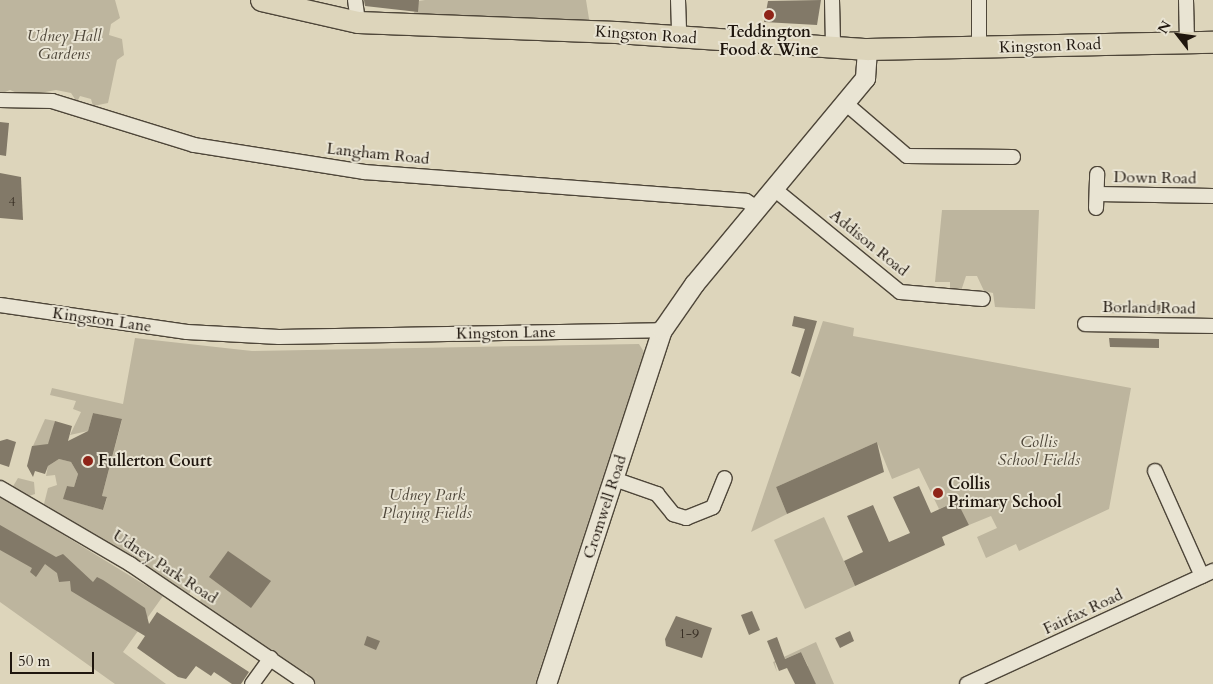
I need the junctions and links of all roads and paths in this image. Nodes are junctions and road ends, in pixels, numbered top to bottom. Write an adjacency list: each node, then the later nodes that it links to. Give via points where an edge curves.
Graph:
1 (261, 0): 7 (main road, Kingston Road)
2 (355, 0): 7 (street)
3 (678, 0): 8 (street)
4 (832, 0): 11 (street)
5 (979, 0): 12 (street)
6 (1186, 0): 9 (street)
7 (358, 22): 8 (main road, Kingston Road)
8 (679, 37): 11 (main road, Kingston Road)
9 (1187, 42): 10 (main road, Kingston Road); 12 (main road, Kingston Road)
10 (1213, 42)
11 (833, 45): 13 (main road, Kingston Road)
12 (979, 48): 13 (main road, Kingston Road)
13 (867, 49): 15 (main road, via 865,78)
14 (0, 100): 21 (street, Langham Road, via 52,101 194,144 364,172 746,200)
15 (844, 102): 16 (street, via 907,156); 18 (main road)
16 (1013, 157)
17 (1097, 174): 19 (street, Down Road)
18 (774, 188): 21 (main road); 23 (street, Addison Road, via 900,292)
19 (1097, 194): 20 (street, Down Road); 22 (street, Down Road)
20 (1213, 196)
21 (757, 208): 27 (main road, via 675,307)
22 (1096, 208)
23 (983, 298)
24 (0, 305): 27 (street, Kingston Lane, via 187,332 279,337)
25 (1085, 324): 26 (street, Borland Road)
26 (1213, 326)
27 (662, 330): 30 (main road, Cromwell Road)
28 (1154, 471): 32 (street)
29 (726, 478): 30 (street, via 713,506 686,518 673,514 657,494)
30 (614, 479): 36 (main road, Cromwell Road)
31 (0, 488): 33 (street, Udney Park Road, via 54,516)
32 (1208, 574): 37 (street, Fairfax Road)
33 (271, 658): 34 (street); 35 (street, Udney Park Road)
34 (252, 684)
35 (307, 684)
36 (546, 684)
37 (967, 684)

